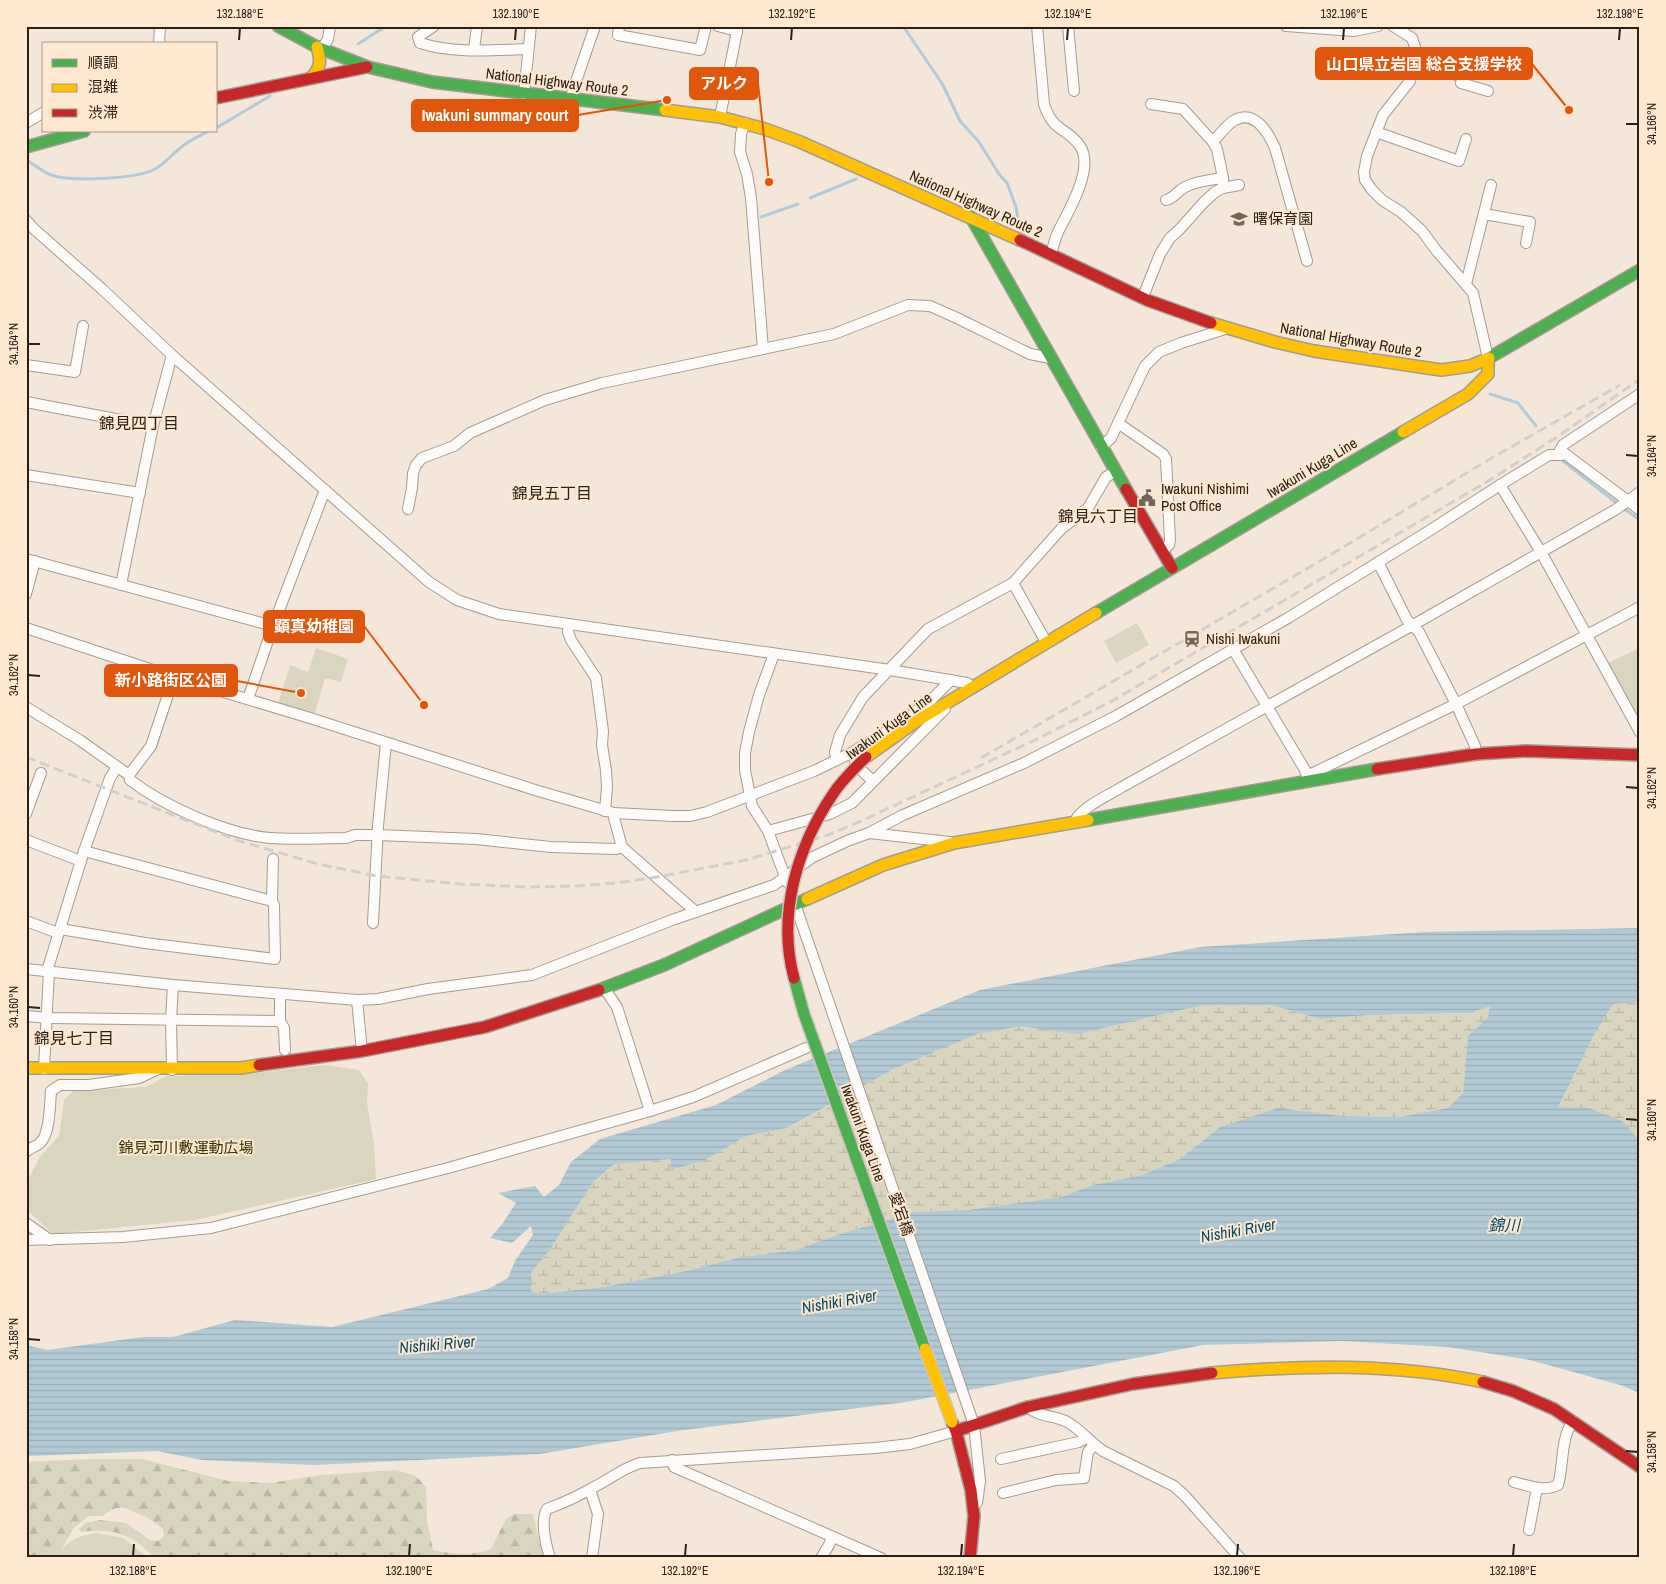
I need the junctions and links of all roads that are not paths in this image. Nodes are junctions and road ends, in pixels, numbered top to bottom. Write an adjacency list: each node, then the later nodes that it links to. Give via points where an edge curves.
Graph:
1 (160, 26): 17 (street)
2 (278, 26): 18 (main road, National Highway Route 2)
3 (330, 26): 18 (street, via 328,39)
4 (434, 26): 20 (street, via 418,37 420,43 454,50)
5 (477, 26): 20 (street)
6 (531, 26): 19 (street)
7 (595, 26): 28 (street)
8 (619, 26): 9 (street, via 618,35 700,50)
9 (706, 26)
10 (718, 26): 16 (street)
11 (1037, 26): 47 (street, via 1044,104 1048,116 1082,148 1084,160 1077,194)
12 (1068, 26): 24 (street)
13 (1286, 26): 14 (street, via 1354,31)
14 (1378, 26)
15 (1393, 26): 21 (street, via 1412,38)
16 (738, 28): 31 (street)
17 (159, 42)
18 (320, 48): 22 (main road, National Highway Route 2); 23 (main road, via 319,70)
19 (528, 49): 20 (street); 26 (street)
20 (474, 50)
21 (1414, 64): 25 (street, via 1463,77 1462,83); 35 (street, via 1410,81 1383,115)
22 (368, 67): 23 (main road); 26 (main road, National Highway Route 2, via 432,82)
23 (311, 78): 27 (main road)
24 (1074, 91)
25 (1488, 91)
26 (524, 94): 28 (main road, National Highway Route 2)
27 (218, 98)
28 (570, 99): 31 (main road, National Highway Route 2)
29 (1151, 104): 37 (street, via 1183,109)
30 (42, 113): 32 (street)
31 (720, 117): 33 (main road, National Highway Route 2)
32 (26, 123)
33 (745, 123): 44 (main road, National Highway Route 2, via 798,141); 54 (street, via 740,152 751,198)
34 (80, 132): 38 (main road)
35 (1376, 132): 36 (street, via 1459,162); 50 (street, via 1367,156 1365,180 1382,200 1422,231)
36 (1466, 139)
37 (1213, 142): 39 (street); 48 (street, via 1235,120 1243,117 1257,122 1268,132)
38 (26, 147)
39 (1223, 183): 40 (street); 42 (street, via 1202,181 1181,189); 51 (street, via 1170,238)
40 (1239, 185)
41 (1491, 185): 43 (street)
42 (1166, 200)
43 (1484, 214): 46 (street, via 1530,222); 50 (street)
44 (971, 217): 47 (main road, National Highway Route 2); 56 (main road)
45 (26, 220): 55 (street)
46 (1526, 243)
47 (1051, 254): 51 (main road, National Highway Route 2)
48 (1307, 260)
49 (1637, 274): 57 (main road, National Highway Route 2)
50 (1466, 284): 57 (street, via 1473,293)
51 (1142, 297): 53 (main road, National Highway Route 2)
52 (83, 326): 58 (street, via 75,372)
53 (1226, 328): 57 (main road, National Highway Route 2, via 1314,351 1441,370 1470,366); 61 (street, via 1159,352 1145,366)
54 (763, 349): 56 (street, via 834,334 908,306 930,306 1030,354); 72 (street, via 570,392 470,433 454,446 422,458 416,465)
55 (172, 355): 62 (street); 68 (street)
56 (1050, 358): 63 (main road)
57 (1488, 358): 78 (main road, Iwakuni Kuga Line, via 1488,374 1468,394)
58 (26, 365)
59 (1640, 394): 64 (street, via 1563,445)
60 (26, 402): 62 (street)
61 (1118, 423): 63 (street, via 1112,438); 74 (street, via 1166,458 1170,540)
62 (153, 426): 70 (street)
63 (1101, 447): 65 (main road)
64 (1562, 454): 67 (street, via 1549,455); 71 (street)
65 (1116, 471): 74 (main road); 79 (street, via 1106,477 1088,508 1061,529)
66 (26, 475): 70 (street)
67 (1500, 485): 75 (street); 77 (street)
68 (325, 490): 83 (street, via 429,582 457,600 494,613); 85 (street)
69 (1640, 492): 71 (street)
70 (140, 493): 80 (street)
71 (1626, 503): 73 (street); 75 (street)
72 (408, 509)
73 (1640, 510)
74 (1162, 551): 78 (main road)
75 (1541, 552): 84 (street); 87 (street)
76 (31, 560): 80 (street); 81 (street)
77 (1378, 562): 84 (street, via 1407,620); 89 (street)
78 (1172, 568): 88 (main road, Iwakuni Kuga Line)
79 (1013, 584): 88 (street); 91 (street, via 928,629)
80 (121, 585): 85 (street)
81 (26, 594)
82 (1640, 607): 87 (street)
83 (569, 624): 90 (street); 112 (street, via 571,640 596,678)
84 (1413, 625): 97 (street); 98 (street)
85 (272, 626): 95 (street)
86 (26, 628): 92 (street)
87 (1586, 635): 97 (street); 100 (street)
88 (1046, 642): 94 (main road, Iwakuni Kuga Line)
89 (1233, 649): 98 (street); 116 (street, via 1024,763)
90 (774, 654): 91 (street); 111 (street, 愛宕橋, via 745,753)
91 (890, 670): 93 (street); 105 (street, via 863,697 840,735 835,752)
92 (174, 677): 95 (street); 108 (street, via 151,746)
93 (951, 680): 94 (street); 102 (street, via 905,720)
94 (972, 687): 96 (main road, Iwakuni Kuga Line)
95 (248, 699): 101 (street)
96 (951, 700): 110 (street); 155 (main road, Iwakuni Kuga Line, bridge, via 866,758 833,793 806,841 794,878 787,933 793,975 804,1014)
97 (1456, 704): 103 (street); 109 (street)
98 (1268, 706): 109 (street); 114 (street, via 1090,806)
99 (26, 707): 106 (street)
100 (1640, 732)
101 (386, 743): 112 (street); 117 (street)
102 (850, 753): 105 (street); 110 (street, via 859,768)
103 (1476, 754): 104 (main road, via 1526,751); 109 (main road)
104 (1640, 755)
105 (837, 760): 111 (street)
106 (117, 767): 108 (street); 121 (street)
107 (41, 773): 113 (street)
108 (129, 776): 117 (street, via 146,792 168,804 240,831 286,838)
109 (1307, 779): 114 (main road)
110 (873, 781): 115 (street, via 852,803 830,814)
111 (750, 796): 112 (street, via 690,816); 115 (street, 愛宕橋, via 752,806)
112 (610, 812): 120 (street)
113 (26, 814)
114 (1075, 821): 119 (main road)
115 (768, 831): 123 (street, 愛宕橋)
116 (869, 833): 119 (street); 123 (street, via 813,857)
117 (378, 835): 120 (street, via 476,839 551,847); 128 (street)
118 (26, 840): 121 (street)
119 (954, 843): 125 (main road, via 884,865)
120 (622, 847): 126 (street)
121 (82, 856): 124 (street); 129 (street)
122 (273, 859): 124 (street)
123 (786, 878): 125 (street, 愛宕橋); 126 (street)
124 (272, 901): 129 (street, via 275,959)
125 (794, 904): 133 (main road, via 664,965); 154 (street, 愛宕橋)
126 (696, 912): 135 (street, via 532,975)
127 (26, 921): 129 (street)
128 (373, 923)
129 (59, 931): 131 (street)
130 (26, 969): 131 (street)
131 (48, 971): 132 (street); 137 (street)
132 (173, 985): 134 (street); 138 (street)
133 (604, 988): 142 (main road, via 485,1027); 147 (street, via 617,1007)
134 (280, 994): 135 (street); 139 (street)
135 (357, 1000): 142 (street)
136 (26, 1016): 137 (street)
137 (47, 1018): 138 (street); 144 (street)
138 (171, 1020): 139 (street); 146 (street)
139 (280, 1021): 141 (street, via 284,1028)
140 (806, 1048): 147 (street, via 693,1097)
141 (285, 1050)
142 (362, 1051): 146 (main road, via 241,1068)
143 (26, 1068): 144 (main road)
144 (44, 1070): 145 (main road)
145 (157, 1070): 146 (main road); 148 (street, via 139,1078 54,1087 47,1132 41,1143)
146 (172, 1070)
147 (650, 1111): 151 (street, via 448,1168 211,1228)
148 (26, 1152)
149 (26, 1223): 151 (street)
150 (26, 1240): 151 (street)
151 (50, 1240)
152 (1028, 1407): 153 (main road, via 1133,1384 1213,1373 1348,1367 1437,1373 1485,1382 1554,1409); 154 (main road); 156 (street, via 1034,1413 1068,1422)
153 (1573, 1422): 160 (main road); 162 (street, via 1566,1434 1558,1485)
154 (974, 1425): 155 (main road); 165 (street, 愛宕橋, via 980,1481)
155 (954, 1427): 159 (street, via 910,1444); 165 (main road, Iwakuni Kuga Line, via 971,1490)
156 (1086, 1438): 157 (street); 158 (street)
157 (1094, 1445): 164 (street, via 1088,1452 1084,1478 1056,1480); 173 (street, via 1174,1486)
158 (1001, 1459)
159 (672, 1460): 163 (street, via 626,1467); 167 (street, via 674,1468)
160 (1640, 1466)
161 (1514, 1482): 162 (street)
162 (1537, 1488): 166 (street)
163 (590, 1490): 168 (street, via 548,1509 544,1515); 169 (street, via 598,1514)
164 (1003, 1493)
165 (974, 1516): 172 (main road, Iwakuni Kuga Line)
166 (1529, 1530)
167 (832, 1537): 170 (street); 171 (street)
168 (550, 1558)
169 (592, 1558)
170 (821, 1558)
171 (881, 1558)
172 (970, 1558)
173 (1240, 1558)

